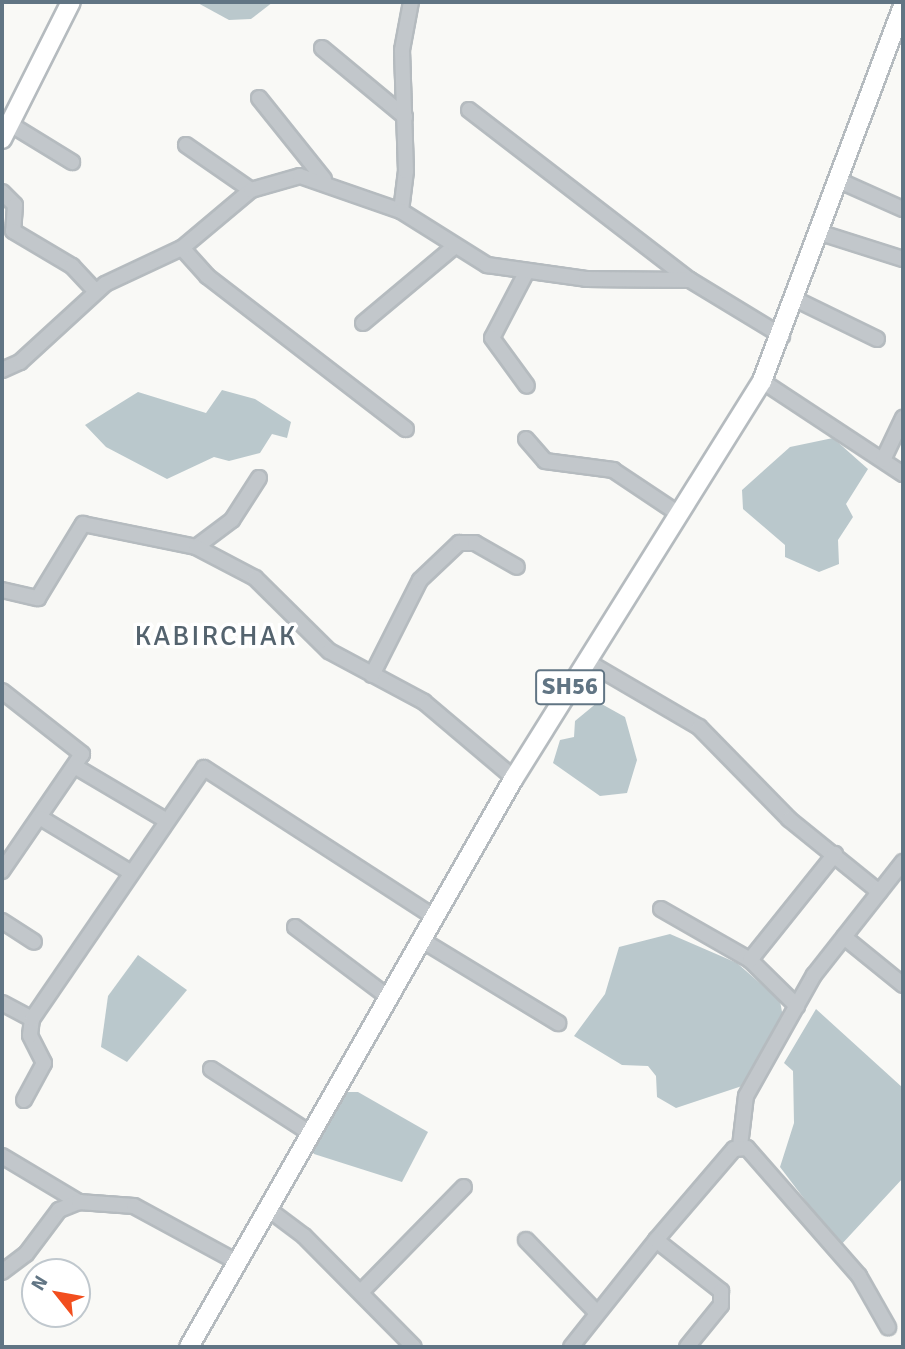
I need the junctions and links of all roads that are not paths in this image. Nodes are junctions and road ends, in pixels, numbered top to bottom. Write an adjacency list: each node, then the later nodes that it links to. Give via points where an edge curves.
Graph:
1 (71, 2): 8 (main road)
2 (411, 2): 7 (street, via 402,50)
3 (903, 5): 12 (main road, SH56)
4 (322, 48): 7 (street)
5 (259, 98): 11 (street)
6 (469, 110): 22 (street)
7 (405, 117): 16 (street)
8 (6, 132): 10 (street)
9 (186, 145): 13 (street)
10 (72, 162)
11 (324, 179): 13 (street, via 300,176); 16 (street)
12 (840, 181): 15 (street); 17 (main road, SH56)
13 (251, 190): 19 (street)
14 (2, 192): 23 (street, via 15,205 13,231 72,267)
15 (903, 209)
16 (401, 211): 18 (street)
17 (821, 233): 20 (street); 24 (main road, SH56)
18 (454, 247): 21 (street, via 487,265); 25 (street)
19 (182, 248): 23 (street); 32 (street, via 207,276)
20 (903, 259)
21 (526, 273): 22 (street); 30 (street, via 492,338)
22 (690, 280): 26 (street)
23 (96, 292): 28 (street, via 20,362)
24 (797, 300): 26 (main road, SH56); 27 (street)
25 (363, 324)
26 (782, 336): 29 (main road, SH56)
27 (877, 339)
28 (2, 370)
29 (762, 381): 34 (street); 37 (main road, SH56)
30 (527, 386)
31 (903, 418): 34 (street)
32 (406, 429)
33 (526, 439): 37 (street, via 545,461 613,470)
34 (883, 460): 35 (street)
35 (903, 474)
36 (259, 478): 38 (street, via 232,520)
37 (679, 514): 41 (main road, SH56)
38 (196, 547): 40 (street, via 83,524 38,598); 42 (street, via 255,578 328,651)
39 (517, 567): 42 (street, via 475,543 459,543 420,580)
40 (2, 590)
41 (588, 662): 45 (main road, SH56); 48 (street, via 699,727 789,819)
42 (372, 675): 45 (street, via 424,702)
43 (2, 691): 44 (street, via 80,749)
44 (76, 767): 46 (street); 47 (street)
45 (514, 778): 54 (main road, SH56)
46 (41, 818): 50 (street); 51 (street)
47 (164, 819): 51 (street); 54 (street, via 209,767)
48 (835, 855): 52 (street); 60 (street)
49 (903, 862): 52 (street)
50 (2, 871)
51 (130, 872): 65 (street)
52 (879, 892): 57 (street)
53 (661, 909): 60 (street)
54 (433, 916): 58 (main road, SH56)
55 (2, 921): 59 (street)
56 (295, 927): 62 (street)
57 (844, 937): 61 (street); 64 (street)
58 (420, 939): 62 (main road, SH56); 66 (street)
59 (34, 942)
60 (750, 961): 64 (street)
61 (903, 985)
62 (387, 996): 69 (main road, SH56)
63 (2, 1003): 65 (street)
64 (797, 1006): 70 (street, via 746,1096)
65 (32, 1020): 68 (street, via 30,1035 44,1063)
66 (558, 1023)
67 (211, 1069): 69 (street)
68 (24, 1100)
69 (310, 1133): 74 (main road, SH56)
70 (740, 1146): 76 (street); 81 (street, via 754,1153 859,1276)
71 (2, 1157): 73 (street)
72 (464, 1187): 79 (street)
73 (79, 1202): 77 (street, via 134,1206); 78 (street, via 59,1210 26,1254)
74 (268, 1209): 77 (main road, SH56); 79 (street)
75 (526, 1240): 80 (street)
76 (656, 1240): 80 (street); 85 (street, via 721,1291 721,1305)
77 (237, 1262): 82 (main road, SH56)
78 (2, 1272)
79 (361, 1292): 83 (street)
80 (596, 1312): 84 (street)
81 (888, 1327)
82 (189, 1347)
83 (414, 1347)
84 (571, 1347)
85 (687, 1347)

